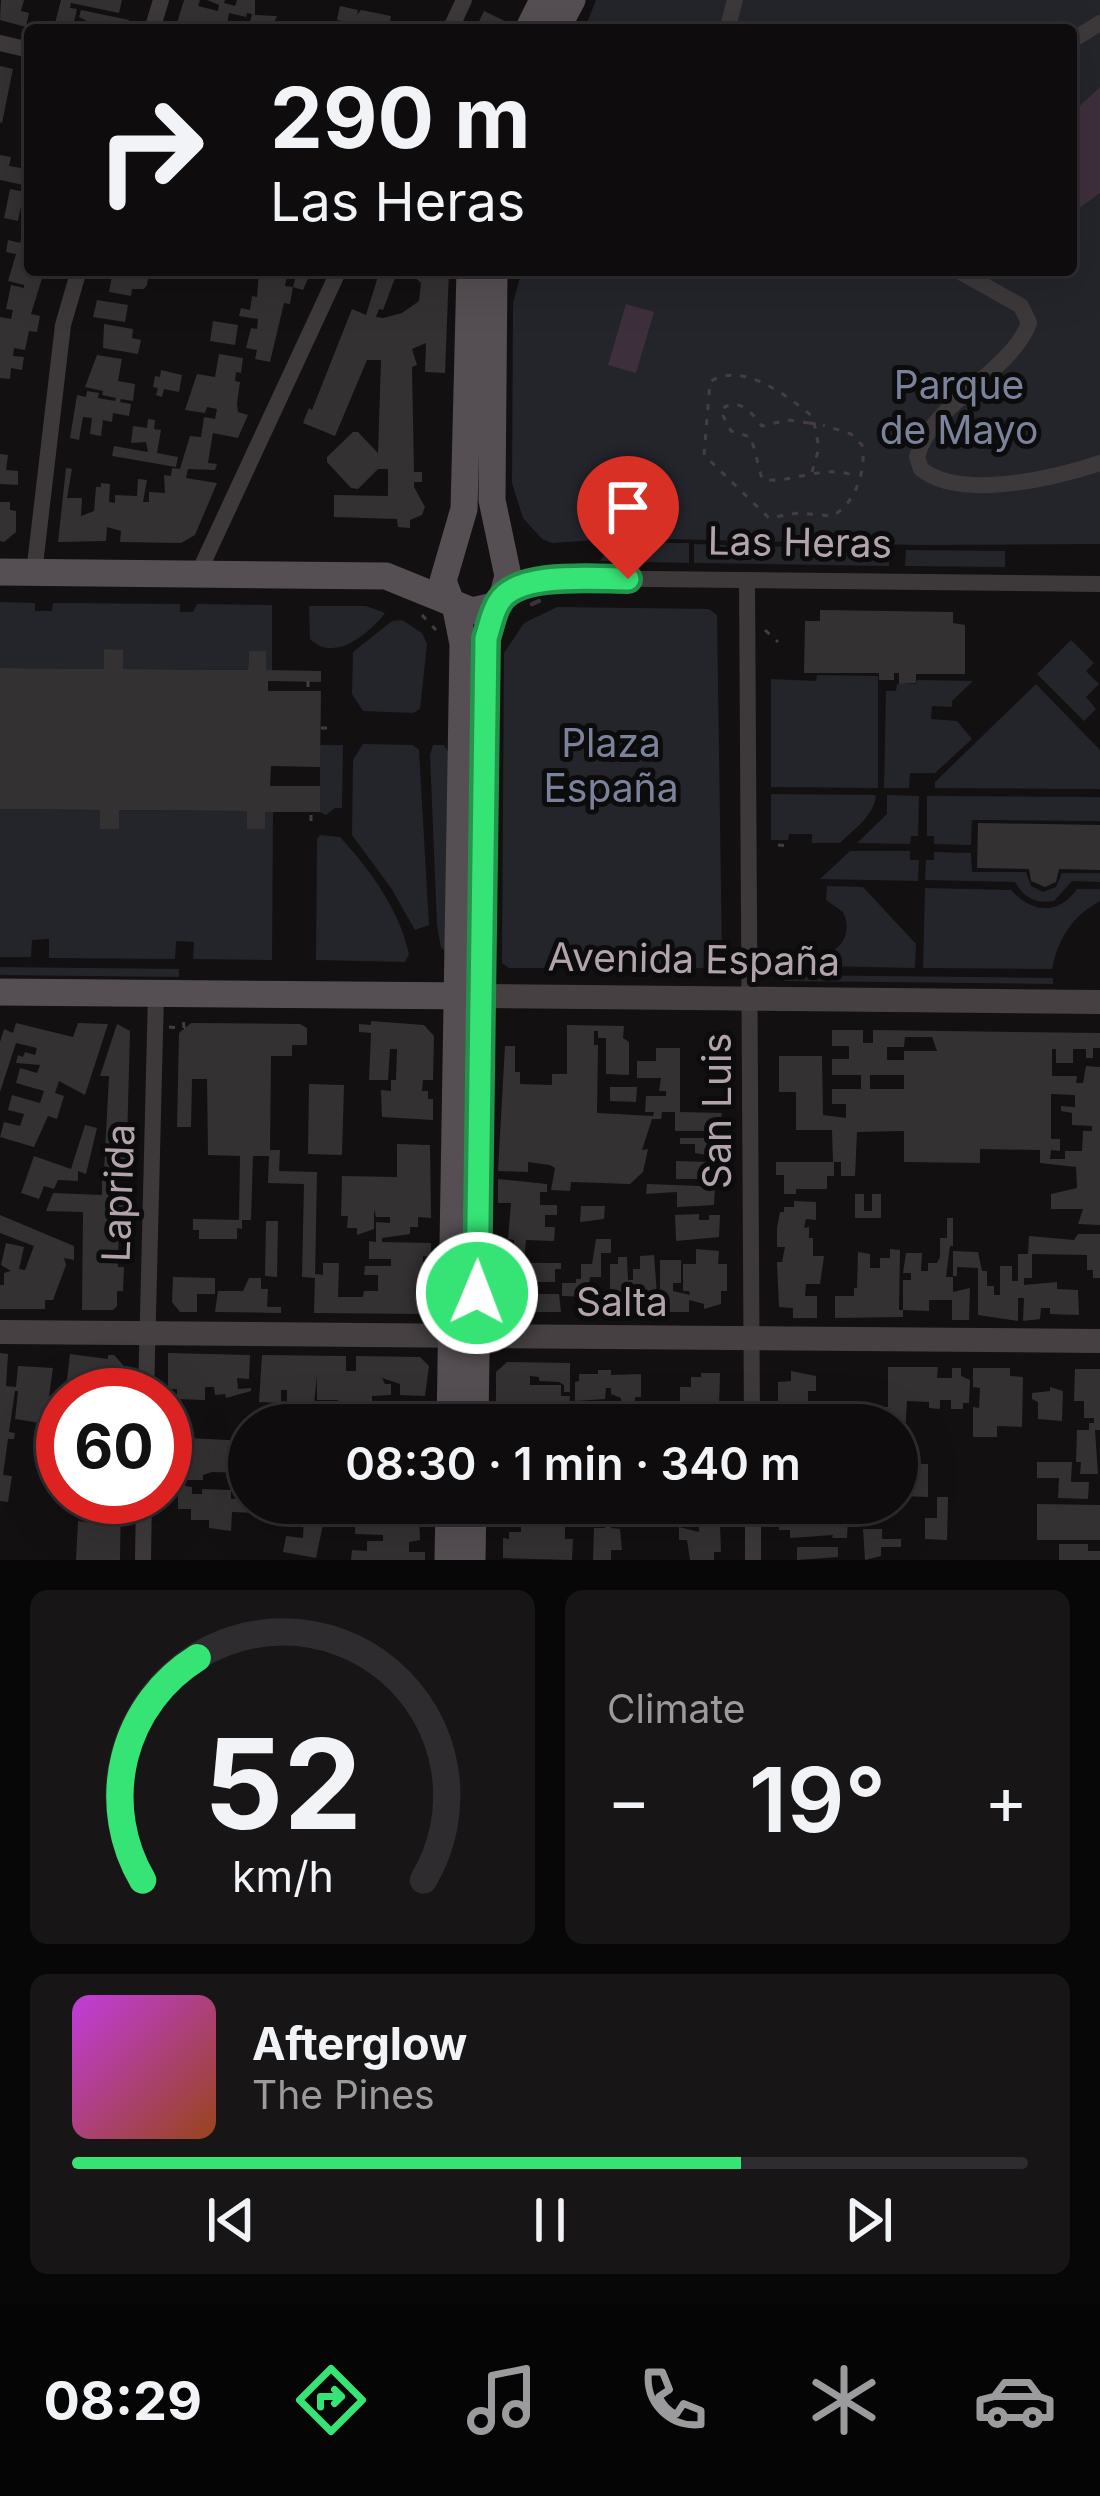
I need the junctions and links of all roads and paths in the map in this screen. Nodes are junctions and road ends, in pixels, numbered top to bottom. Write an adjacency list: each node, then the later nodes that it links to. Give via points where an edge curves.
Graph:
1 (77, 276): 12 (street, via 63,325)
2 (336, 276): 13 (street)
3 (470, 276): 9 (main road, via 464,499)
4 (494, 276): 10 (main road, via 492,500)
5 (968, 276): 6 (street, via 1021,306 1029,322 928,432 920,469 940,482 974,484)
6 (1100, 464)
7 (812, 472): 8 (path); 8 (path, bridge, via 762,479 751,436 731,431 720,410 742,406 762,426 788,420 851,434 862,445); 8 (path, via 819,448 813,417 750,376 710,382 704,455 769,518 838,514)
8 (860, 478)
9 (449, 559): 10 (main road, via 479,546); 17 (main road, via 443,580)
10 (506, 566): 16 (main road)
11 (0, 572): 12 (main road)
12 (34, 573): 13 (main road)
13 (198, 574): 17 (main road, via 386,576)
14 (747, 580): 15 (street, Las Heras); 16 (street, Las Heras, via 556,578); 33 (street, San Luis)
15 (1100, 584)
16 (501, 598): 17 (main road, via 483,610); 32 (main road, via 486,641)
17 (453, 603): 21 (main road)
18 (415, 610): 21 (path, via 446,647)
19 (764, 628): 20 (path)
20 (778, 642)
21 (462, 648): 32 (main road)
22 (308, 681): 23 (path)
23 (308, 691)
24 (320, 728): 25 (path)
25 (333, 728)
26 (311, 812): 27 (path)
27 (311, 821)
28 (778, 845): 29 (path)
29 (788, 846)
30 (0, 992): 31 (main road, Avenida España)
31 (156, 993): 32 (main road, Avenida España); 36 (street, Laprida)
32 (469, 996): 33 (main road, Avenida España); 37 (main road)
33 (749, 999): 34 (main road, Avenida España); 38 (street, San Luis)
34 (1100, 1002)
35 (0, 1332): 36 (main road, Salta)
36 (148, 1333): 37 (main road, Salta); 40 (street, Laprida)
37 (464, 1336): 38 (main road, Salta); 41 (main road); 42 (main road)
38 (752, 1339): 39 (main road, Salta); 43 (street, San Luis)
39 (1100, 1341)
40 (147, 1368)
41 (453, 1404)
42 (472, 1404)
43 (752, 1404)
44 (144, 1524): 48 (street)
45 (449, 1524): 49 (main road)
46 (473, 1524): 50 (main road)
47 (753, 1524): 51 (street)
48 (143, 1560)
49 (448, 1560)
50 (472, 1560)
51 (753, 1560)

